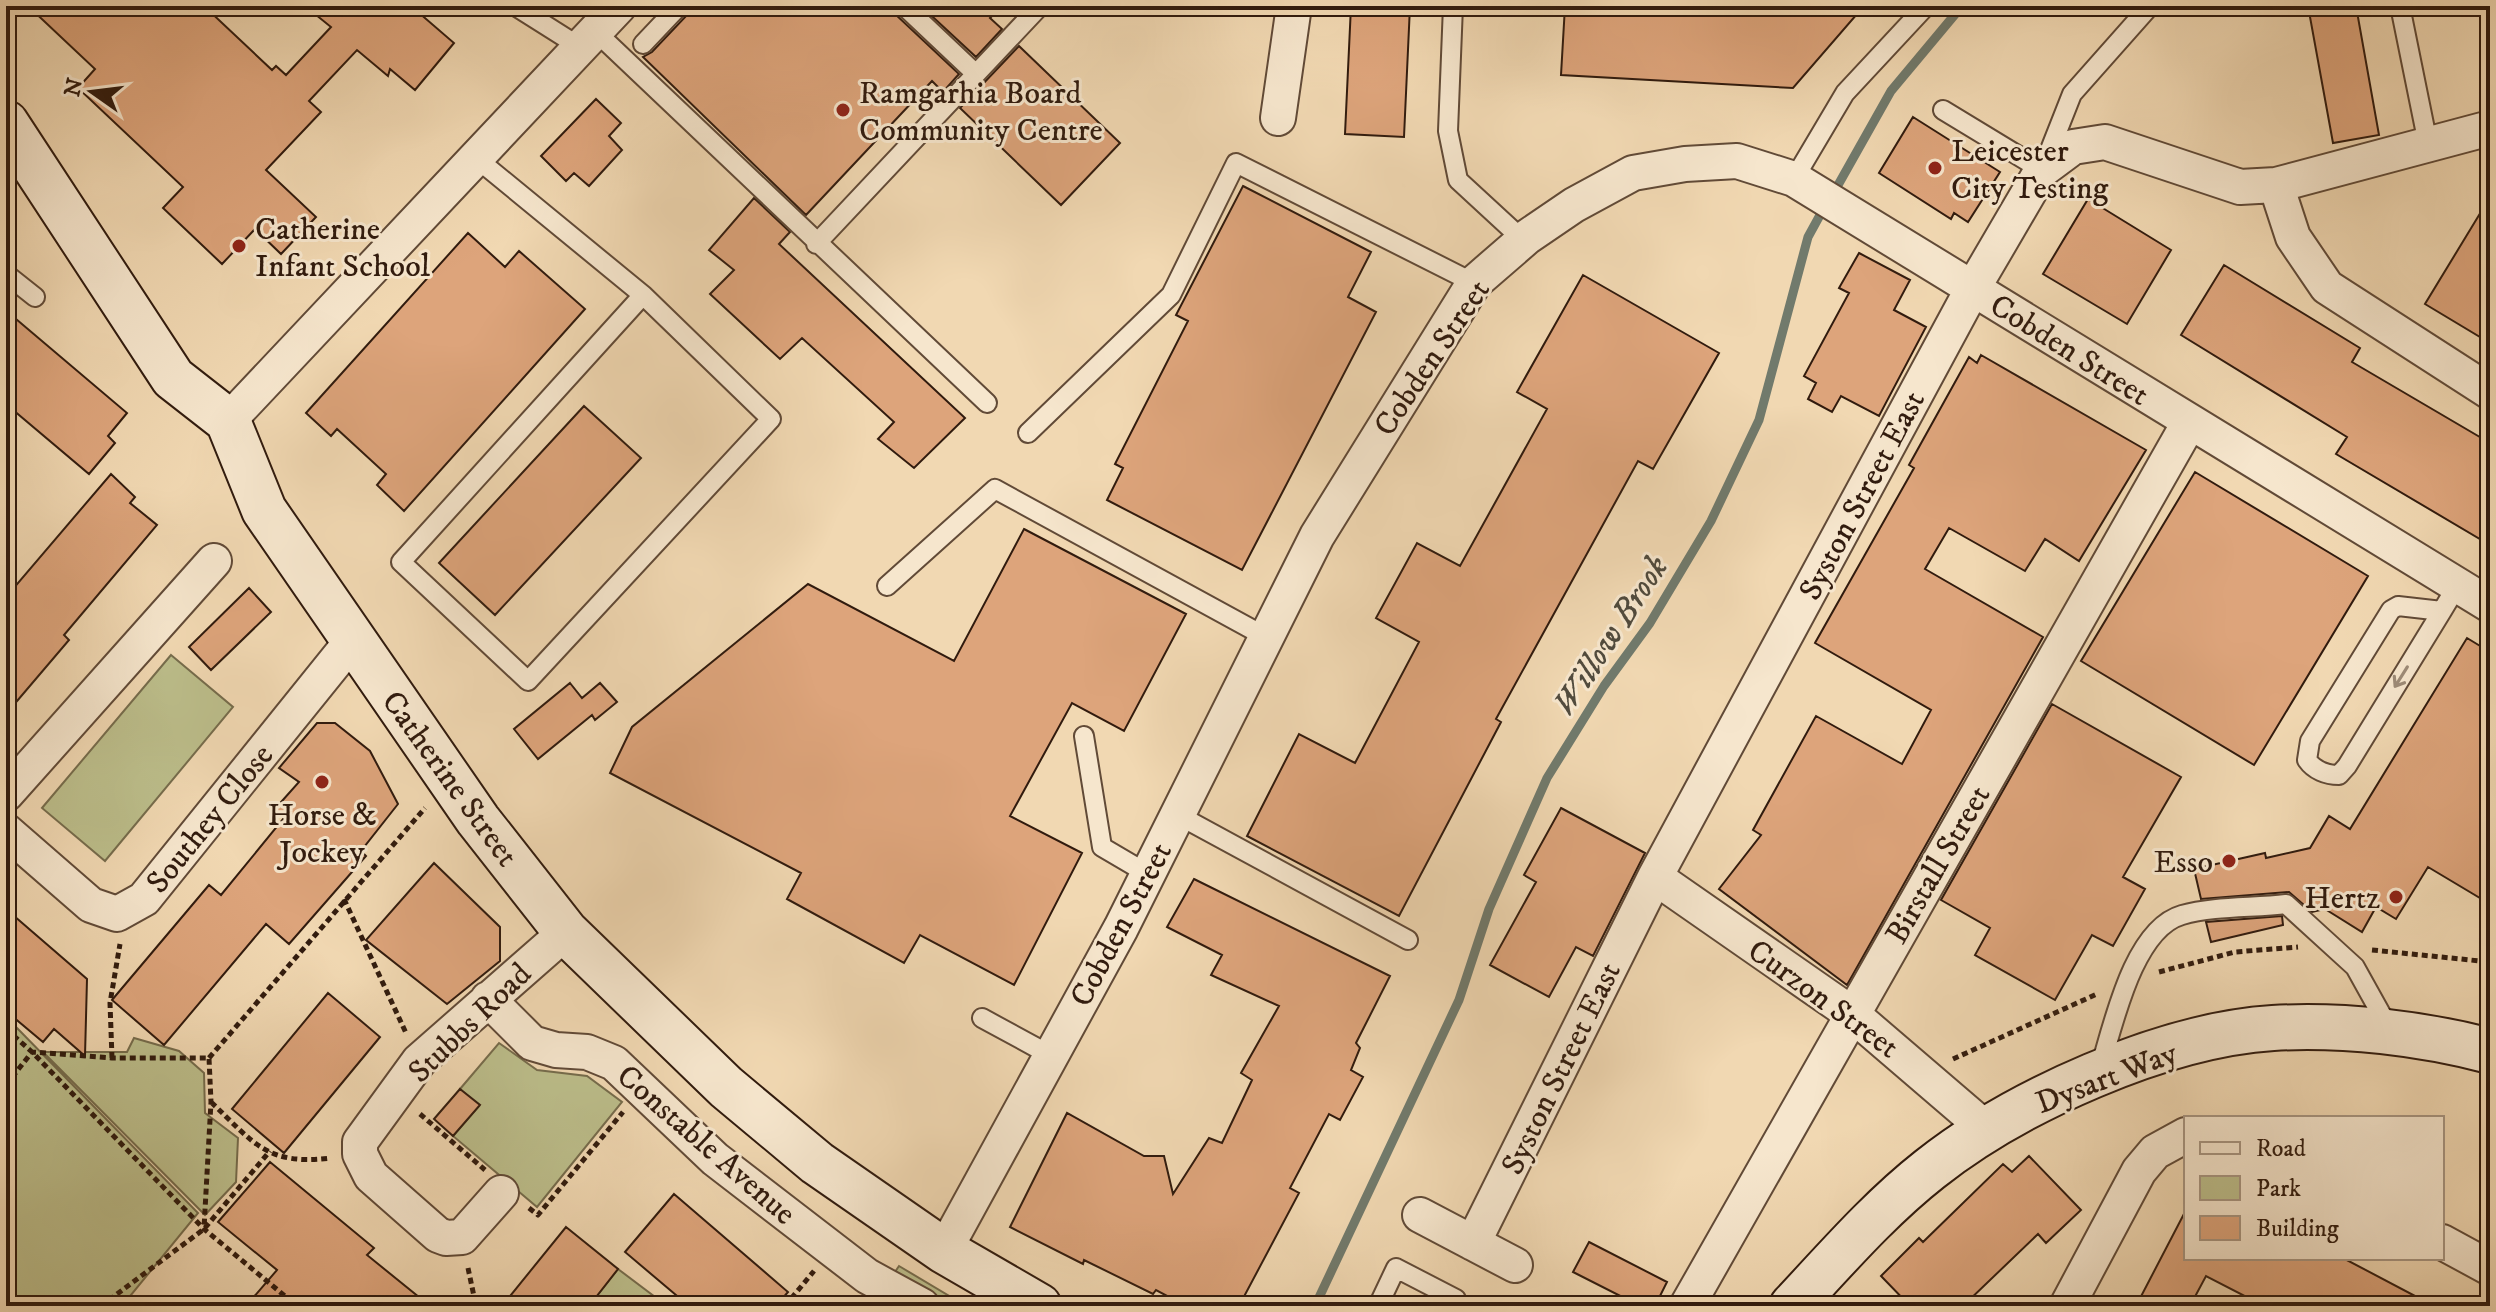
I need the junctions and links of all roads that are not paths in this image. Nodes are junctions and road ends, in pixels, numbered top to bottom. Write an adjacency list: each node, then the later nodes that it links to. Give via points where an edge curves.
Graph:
1 (515, 6): 11 (lane)
2 (619, 6): 11 (street)
3 (679, 6): 12 (lane)
4 (904, 6): 13 (lane)
5 (1040, 6): 13 (lane)
6 (1294, 6): 15 (street)
7 (1453, 6): 23 (lane, via 1448,131 1458,180)
8 (1926, 6): 21 (lane, via 1845,93)
9 (2150, 6): 20 (lane, via 2072,94)
10 (2400, 6): 18 (lane)
11 (588, 39): 19 (street); 24 (lane)
12 (643, 44)
13 (976, 74): 24 (lane)
14 (1943, 110): 20 (lane)
15 (1278, 118)
16 (2490, 128): 18 (street, Syston Street East)
17 (9, 136): 32 (street, Catherine Street, via 173,378)
18 (2428, 144): 22 (street, Syston Street East)
19 (476, 158): 28 (lane); 32 (street)
20 (2042, 170): 22 (street, Syston Street East, via 2073,147 2105,142 2240,187); 27 (street, Syston Street East)
21 (1794, 179): 23 (street, Cobden Street, via 1737,161 1633,173); 27 (street, Cobden Street)
22 (2276, 185): 30 (street, via 2293,237 2327,287)
23 (1523, 240): 26 (street, Cobden Street)
24 (816, 244): 31 (lane)
25 (6, 274): 29 (lane)
26 (1474, 283): 34 (lane, via 1236,163 1171,295); 39 (street, Cobden Street, via 1317,536)
27 (1973, 288): 33 (street, Cobden Street); 46 (street, Syston Street East)
28 (643, 295): 28 (lane, via 771,419 528,681 401,562)
29 (35, 297)
30 (2490, 392)
31 (987, 403)
32 (228, 421): 40 (street, Catherine Street, via 264,510)
33 (2189, 423): 37 (street, Cobden Street); 50 (street, Birstall Street)
34 (1028, 433)
35 (214, 561): 42 (street)
36 (887, 586): 39 (lane, via 995,489)
37 (2450, 598): 37 (lane, one-way to 37, via 2347,766 2331,775 2311,765 2310,741 2391,610); 38 (street, Cobden Street)
38 (2490, 605)
39 (1266, 637): 43 (street, Cobden Street)
40 (352, 641): 44 (street, Southey Close, via 144,899 117,914 91,905); 47 (street, Catherine Street, via 449,780)
41 (1084, 736): 45 (lane, via 1102,847)
42 (6, 794)
43 (1178, 815): 45 (street, Cobden Street); 48 (lane)
44 (6, 831)
45 (1148, 874): 54 (street, Cobden Street)
46 (1655, 877): 50 (street, Curzon Street); 60 (street, Syston Street East)
47 (566, 932): 49 (street, Stubbs Road); 62 (street, Catherine Street, via 726,1087 817,1163)
48 (1408, 940)
49 (488, 999): 58 (street, Stubbs Road, via 419,1061 365,1130 360,1154 371,1176 446,1238 462,1237); 66 (street, Constable Avenue, via 532,1043 614,1063 715,1159 867,1276)
50 (1852, 1014): 56 (street, Curzon Street); 69 (street, Birstall Street)
51 (982, 1018): 54 (lane)
52 (2391, 1033): 53 (street, Dysart Way); 55 (street, Dysart Way, via 2273,1028 2244,1032); 55 (lane, via 2355,967 2286,904 2180,915 2151,937 2126,983)
53 (2490, 1051)
54 (1050, 1055): 62 (street, Cobden Street)
55 (2098, 1075): 56 (street, Dysart Way)
56 (1986, 1129): 70 (street, Dysart Way, via 1928,1171)
57 (2184, 1136): 71 (street, via 2155,1152 2139,1171)
58 (508, 1193)
59 (1420, 1215): 60 (street)
60 (1473, 1243): 63 (street)
61 (2444, 1243): 64 (street)
62 (944, 1251): 67 (street, Catherine Street)
63 (1515, 1265)
64 (2490, 1268)
65 (1456, 1299): 68 (lane, via 1396,1268)
66 (922, 1306)
67 (1039, 1306)
68 (1378, 1306)
69 (1687, 1306)
70 (1792, 1306)
71 (2067, 1306)

